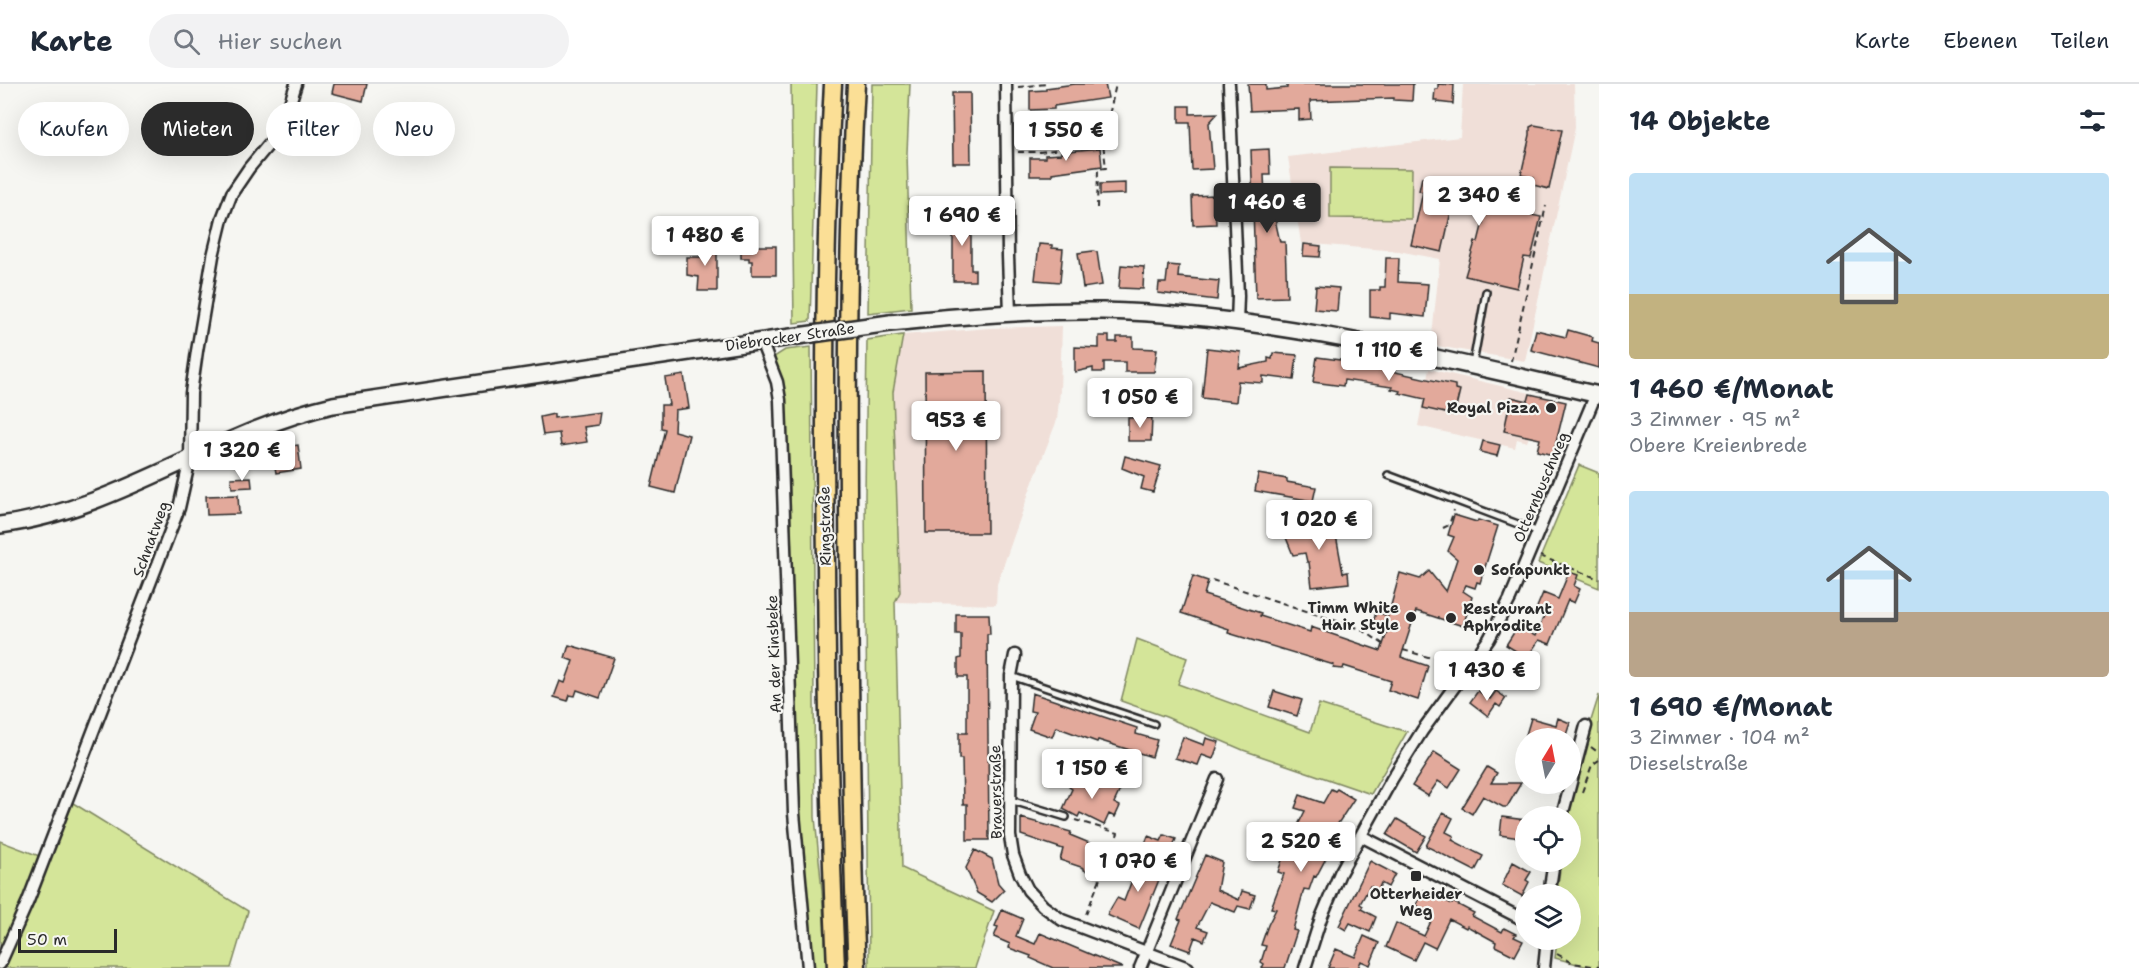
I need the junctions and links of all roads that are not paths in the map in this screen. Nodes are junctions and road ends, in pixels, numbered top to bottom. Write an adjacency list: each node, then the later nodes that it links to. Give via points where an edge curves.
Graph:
1 (296, 84): 12 (street, Schnatweg, via 278,133 232,193 222,219 191,393)
2 (833, 84): 30 (highway, Ringstraße, via 825,404 827,679)
3 (856, 84): 31 (highway, Ringstraße, via 848,399)
4 (1229, 84): 8 (street)
5 (1006, 86): 7 (street)
6 (1486, 292): 10 (lane)
7 (1010, 313): 8 (main road, Diebrocker Straße, via 1105,311); 9 (main road, Diebrocker Straße, bridge, via 890,323)
8 (1237, 323): 10 (main road, Diebrocker Straße, via 1324,335)
9 (761, 341): 12 (main road, Diebrocker Straße, via 333,405 274,421); 29 (street, An der Kinsbeke, via 780,400 794,813)
10 (1473, 366): 11 (main road, Diebrocker Straße)
11 (1597, 395): 15 (street, Otternbuschweg)
12 (190, 459): 14 (main road, Diebrocker Straße, via 80,506); 28 (street, Schnatweg, via 171,529 28,901)
13 (1388, 476): 15 (lane)
14 (0, 525)
15 (1539, 532): 24 (street, Otternbuschweg, via 1489,639 1422,731)
16 (1015, 655): 17 (street, Brauerstraße)
17 (1011, 676): 18 (lane); 21 (street, Brauerstraße)
18 (1154, 724)
19 (1586, 726): 22 (street)
20 (1217, 779): 27 (street)
21 (1010, 800): 23 (lane); 27 (street, Brauerstraße, via 1013,855 1028,890 1062,920)
22 (1565, 806)
23 (1066, 817)
24 (1361, 836): 25 (street); 34 (street, Otternbuschweg, via 1340,873)
25 (1515, 915)
26 (1546, 950): 35 (street)
27 (1146, 952): 32 (street); 33 (street, Brauerstraße)
28 (0, 964)
29 (808, 968)
30 (836, 968)
31 (856, 968)
32 (1140, 968)
33 (1188, 968)
34 (1305, 968)
35 (1544, 968)

